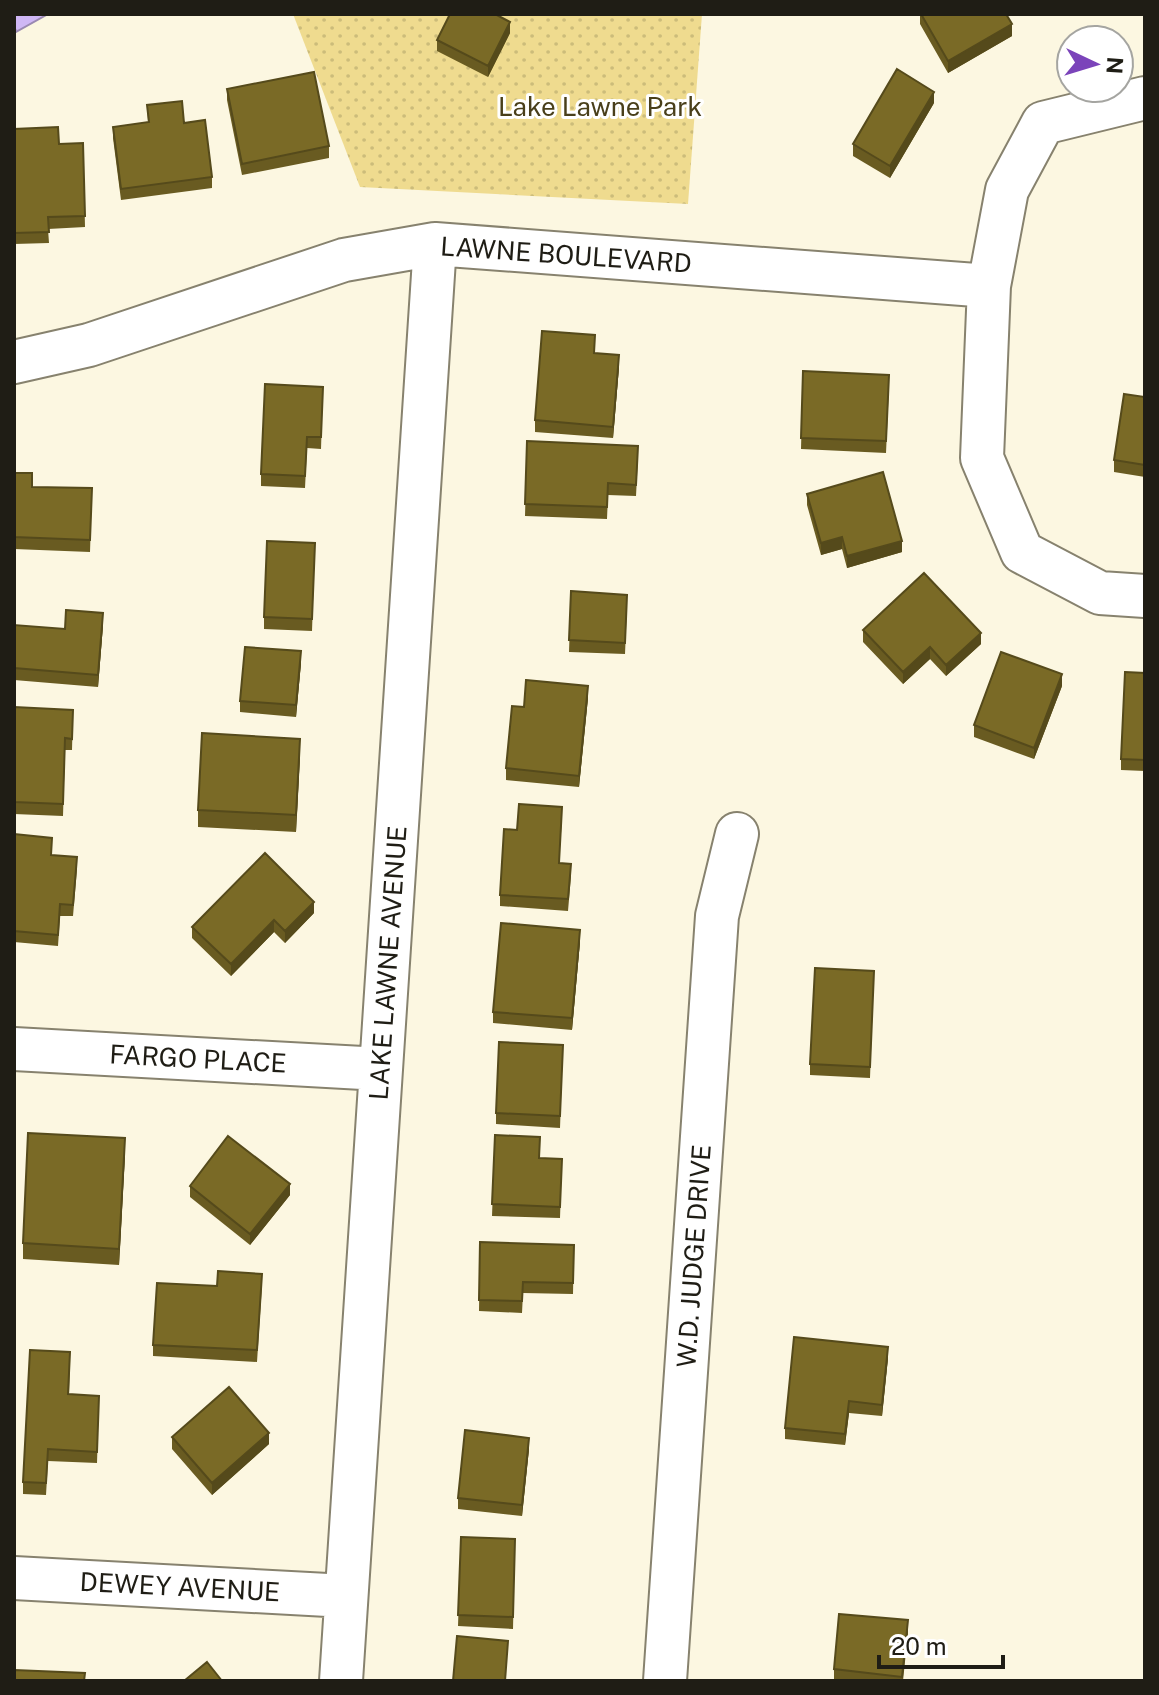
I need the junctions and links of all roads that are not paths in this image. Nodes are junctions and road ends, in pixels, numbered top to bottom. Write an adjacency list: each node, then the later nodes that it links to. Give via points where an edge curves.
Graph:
1 (1145, 98): 3 (street, via 1043,123 1007,190)
2 (435, 244): 3 (street, LAWNE BOULEVARD); 4 (street, LAWNE BOULEVARD, via 344,260 89,345); 8 (street, LAKE LAWNE AVENUE)
3 (989, 286): 5 (street, via 982,458 1022,552 1100,593)
4 (14, 362)
5 (1145, 596)
6 (737, 834): 12 (street, W.D. JUDGE DRIVE, via 717,916)
7 (14, 1049): 8 (street, FARGO PLACE)
8 (381, 1069): 10 (street, LAKE LAWNE AVENUE)
9 (14, 1578): 10 (street, DEWEY AVENUE)
10 (346, 1596): 11 (street, LAKE LAWNE AVENUE)
11 (341, 1681)
12 (665, 1681)

